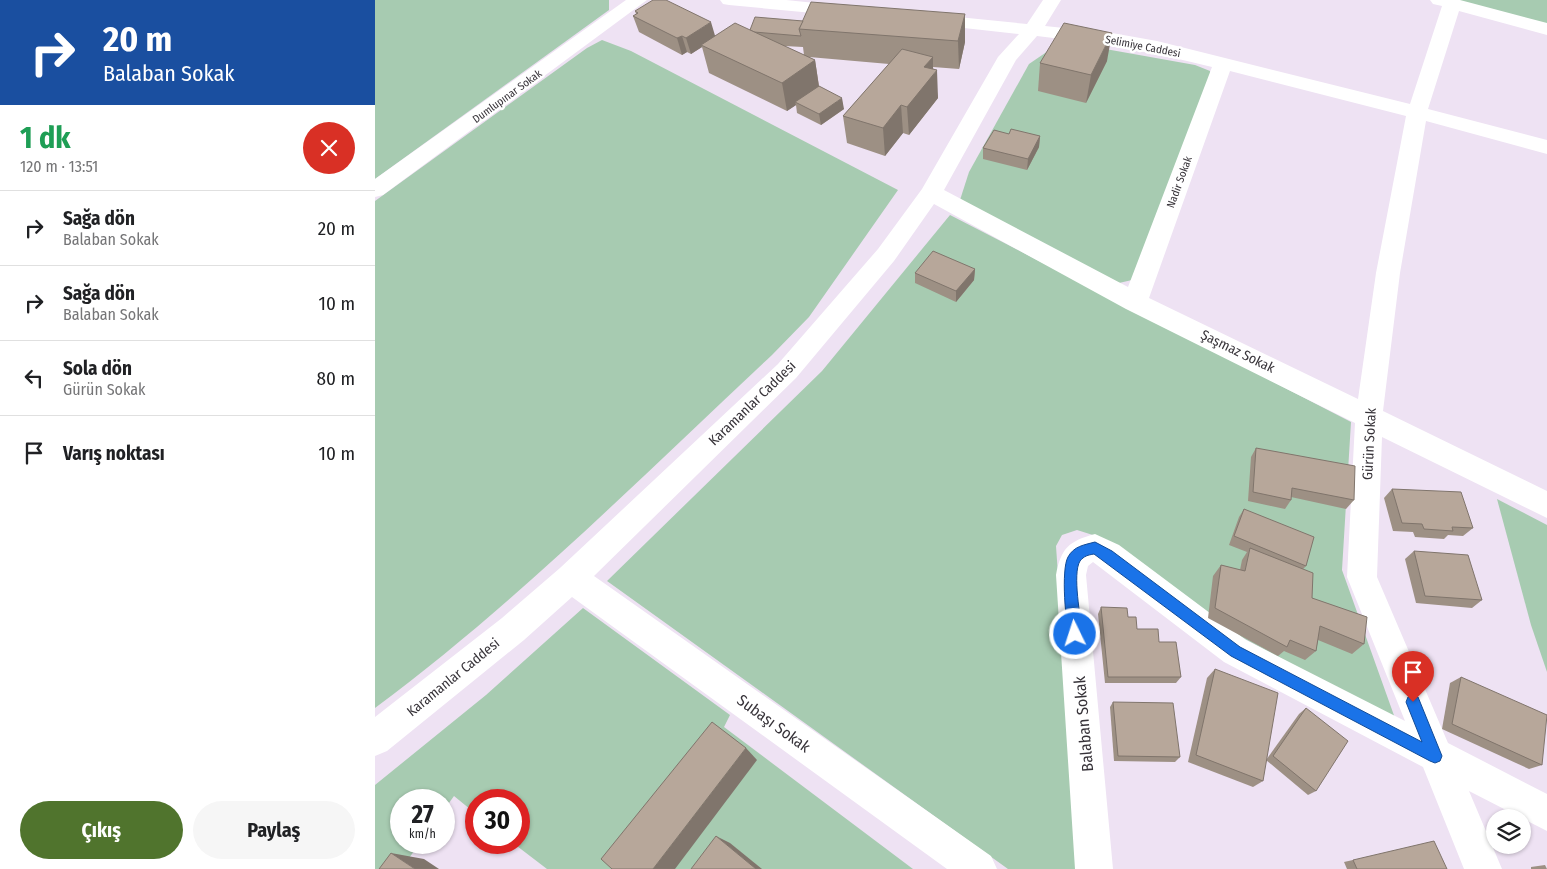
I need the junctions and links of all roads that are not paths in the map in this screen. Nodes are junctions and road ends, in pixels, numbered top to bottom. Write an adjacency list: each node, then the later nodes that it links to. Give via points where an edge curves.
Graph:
1 (638, 0): 13 (street, Dumlupınar Sokak)
2 (729, 0): 5 (street)
3 (1053, 0): 9 (street, Karamanlar Caddesi)
4 (1445, 2): 8 (street); 11 (street, Gürün Sokak)
5 (827, 4): 6 (street)
6 (862, 12)
7 (909, 17): 9 (street, Selimiye Caddesi)
8 (1547, 29)
9 (1033, 30): 10 (street, Selimiye Caddesi, via 1121,41); 14 (street, Karamanlar Caddesi, via 1009,57)
10 (1223, 63): 11 (street, Selimiye Caddesi); 15 (street, Nadir Sokak)
11 (1417, 112): 12 (street, Selimiye Caddesi); 16 (street, Gürün Sokak)
12 (1547, 147)
13 (375, 190)
14 (931, 193): 15 (street, Şaşmaz Sokak); 18 (street, Karamanlar Caddesi, via 886,255 787,371)
15 (1135, 302): 16 (street, Şaşmaz Sokak)
16 (1369, 415): 17 (street, Şaşmaz Sokak); 20 (street, Gürün Sokak, via 1362,577)
17 (1547, 505)
18 (571, 578): 19 (street, Karamanlar Caddesi); 22 (street, Subaşı Sokak)
19 (375, 739)
20 (1435, 756): 21 (street, Balaban Sokak); 23 (street, Balaban Sokak, via 1235,651 1108,555 1095,548 1082,550 1073,560 1071,575); 24 (street, Gürün Sokak)
21 (1547, 813)
22 (978, 869)
23 (1094, 869)
24 (1483, 869)

